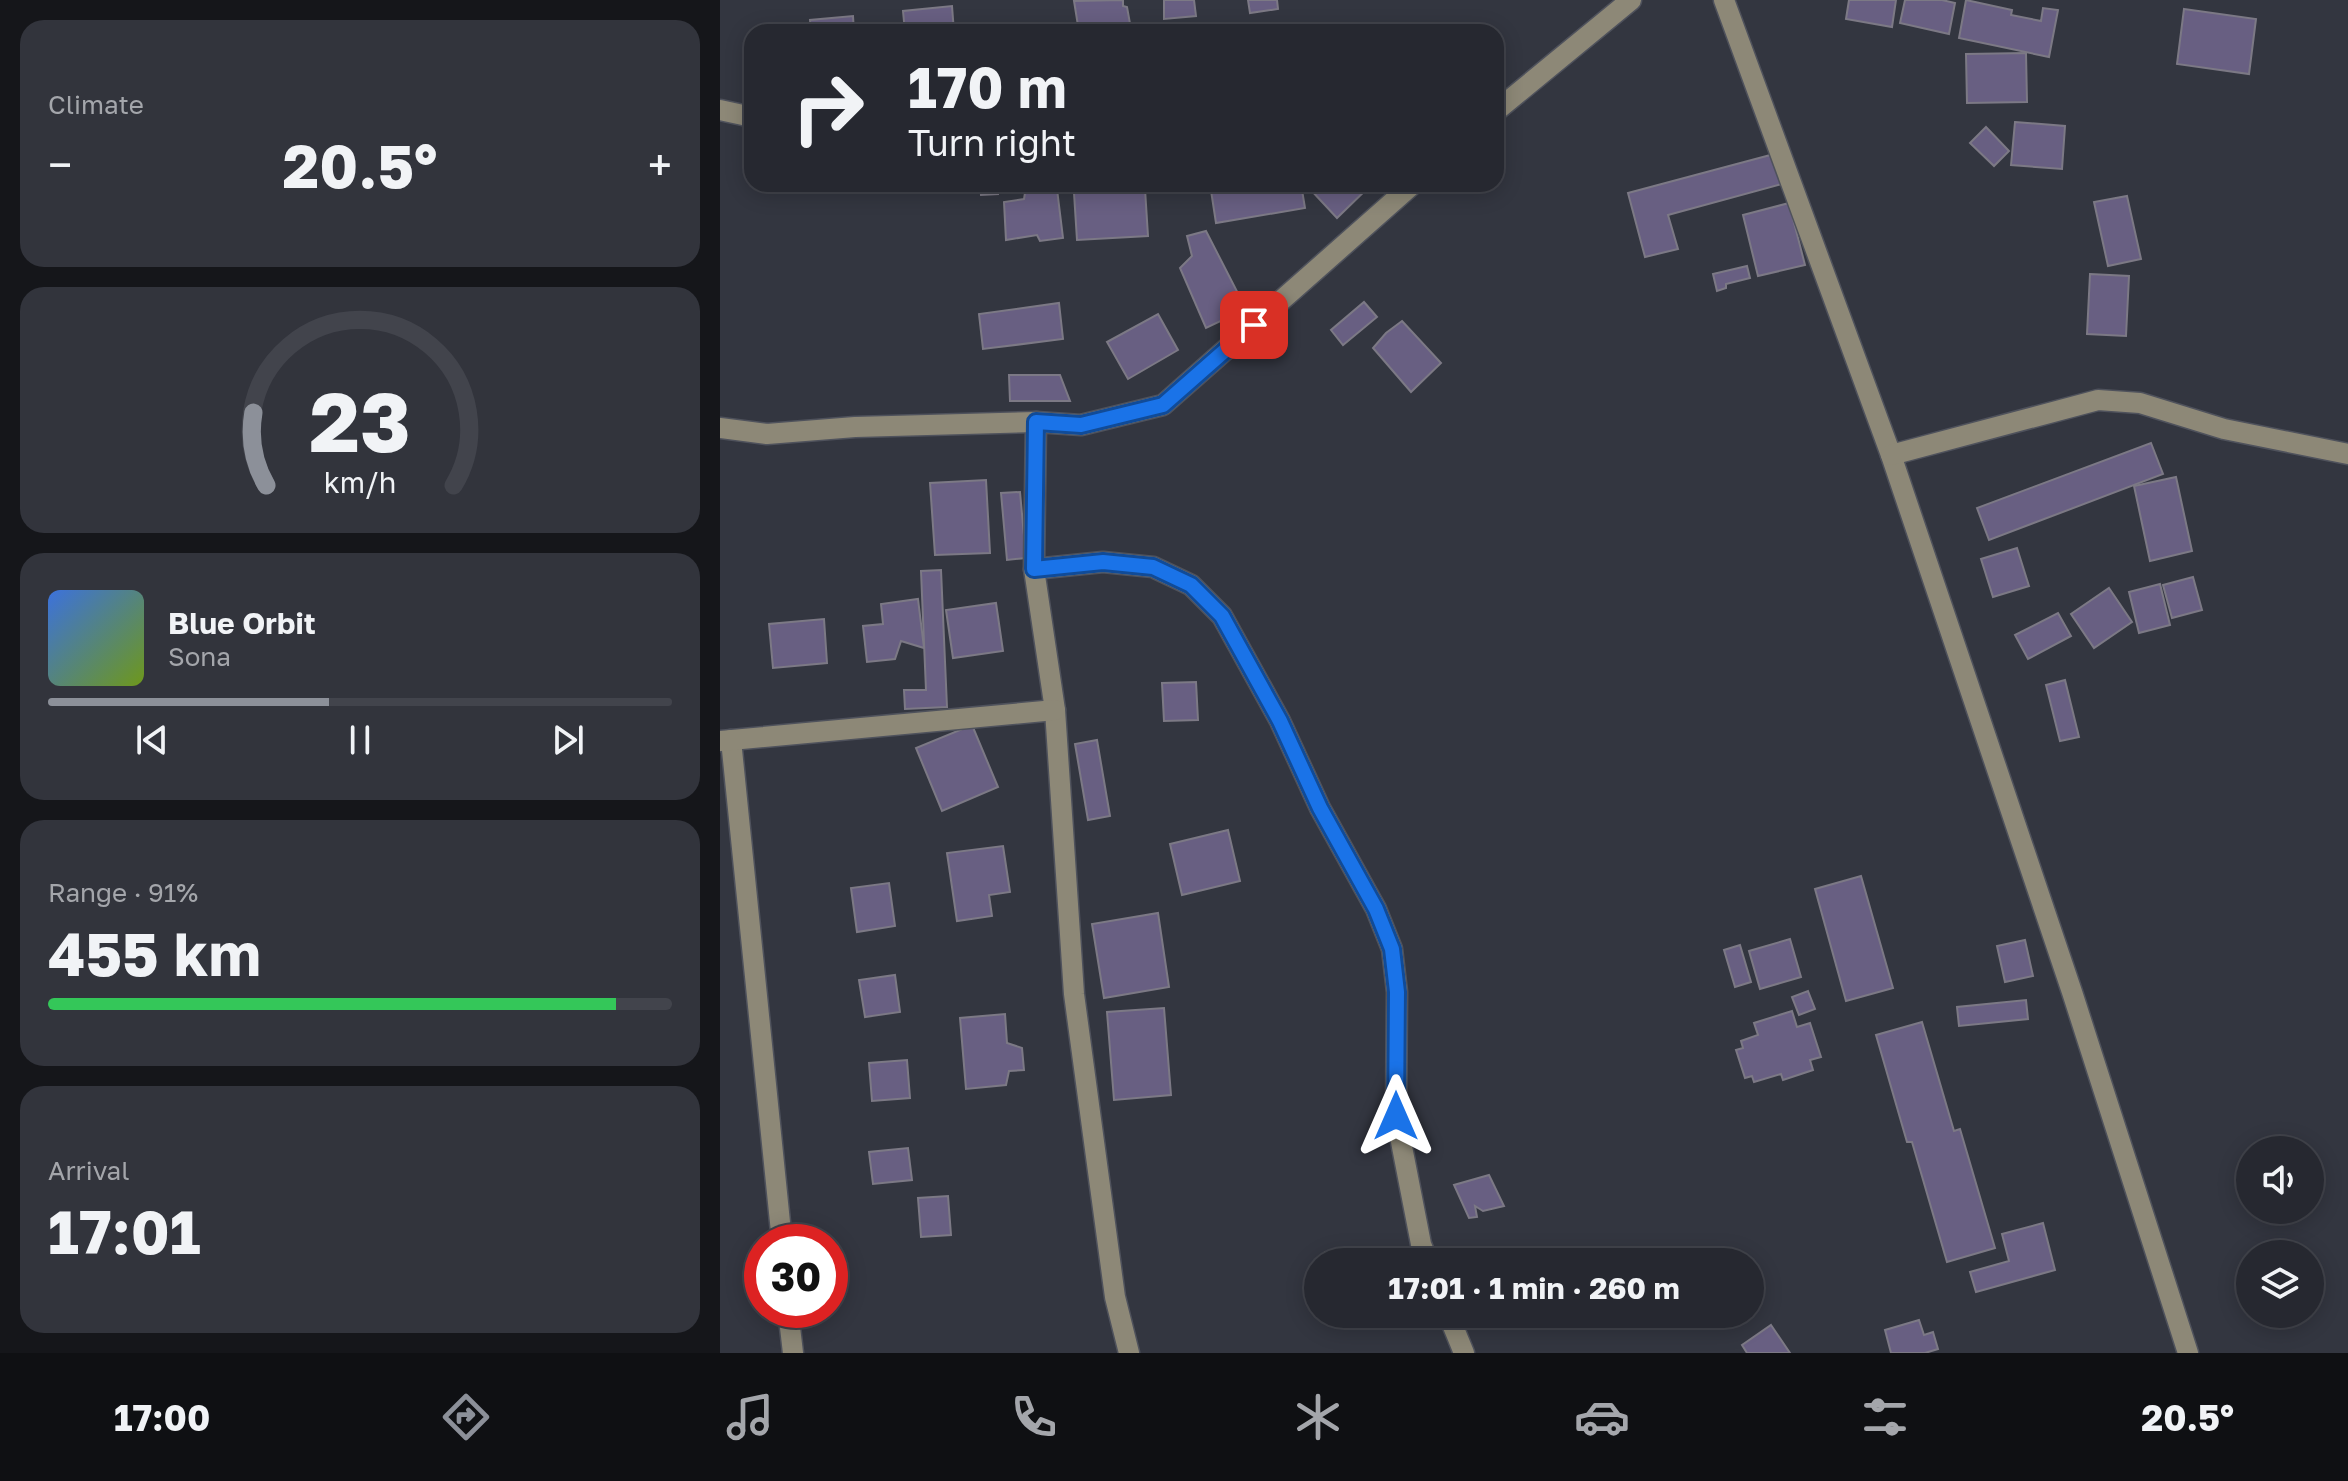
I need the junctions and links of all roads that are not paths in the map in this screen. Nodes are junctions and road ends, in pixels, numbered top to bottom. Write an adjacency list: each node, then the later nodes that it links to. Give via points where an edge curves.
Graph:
1 (1631, 0): 3 (street)
2 (1724, 0): 10 (street)
3 (1506, 92)
4 (720, 110): 5 (street)
5 (744, 115)
6 (1404, 192): 7 (street, via 1163,405 1081,425)
7 (1036, 422): 8 (street, via 767,434); 11 (street)
8 (720, 428)
9 (2348, 454): 10 (street, via 2224,429 2140,403 2098,400)
10 (1891, 455): 21 (street)
11 (1034, 569): 12 (street); 15 (street, via 1103,562 1153,567 1191,585 1222,616 1392,949 1396,1116)
12 (1055, 710): 13 (street); 19 (street, via 1074,994 1115,1297)
13 (726, 741): 14 (street)
14 (780, 1224)
15 (1423, 1248)
16 (790, 1328): 18 (street)
17 (1454, 1328): 20 (street)
18 (793, 1353)
19 (1129, 1353)
20 (1464, 1353)
21 (2188, 1353)

